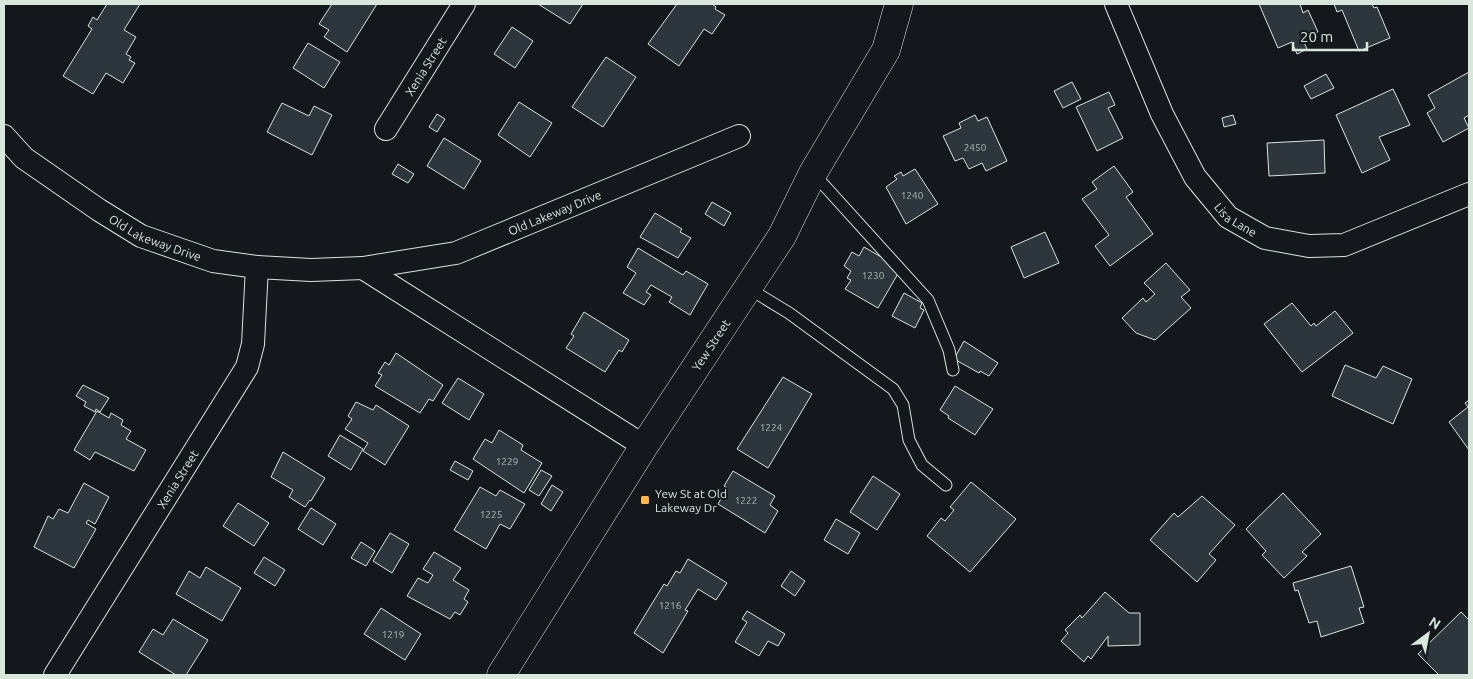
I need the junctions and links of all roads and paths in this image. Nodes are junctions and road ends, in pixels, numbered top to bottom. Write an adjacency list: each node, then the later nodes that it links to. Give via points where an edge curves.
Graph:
1 (464, 4): 4 (street, Xenia Street)
2 (898, 4): 7 (street, Yew Street, via 886,50)
3 (1116, 4): 8 (street, Lisa Lane, via 1162,114 1194,176 1228,217 1265,238 1309,246 1344,245)
4 (386, 129)
5 (4, 136): 9 (street, Old Lakeway Drive, via 24,158 141,236 214,261)
6 (740, 136): 10 (street, Old Lakeway Drive, via 456,253)
7 (813, 174): 11 (street, Yew Street, via 782,236); 12 (lane, via 928,300 949,350)
8 (1469, 194)
9 (257, 267): 10 (street, Old Lakeway Drive); 15 (street, Xenia Street, via 252,344 247,367)
10 (363, 268): 13 (street)
11 (748, 288): 13 (street, Yew Street); 14 (lane, via 789,313 893,389 903,405 909,440 922,465)
12 (953, 370)
13 (644, 446): 16 (street, Yew Street)
14 (946, 486)
15 (54, 675)
16 (501, 675)

